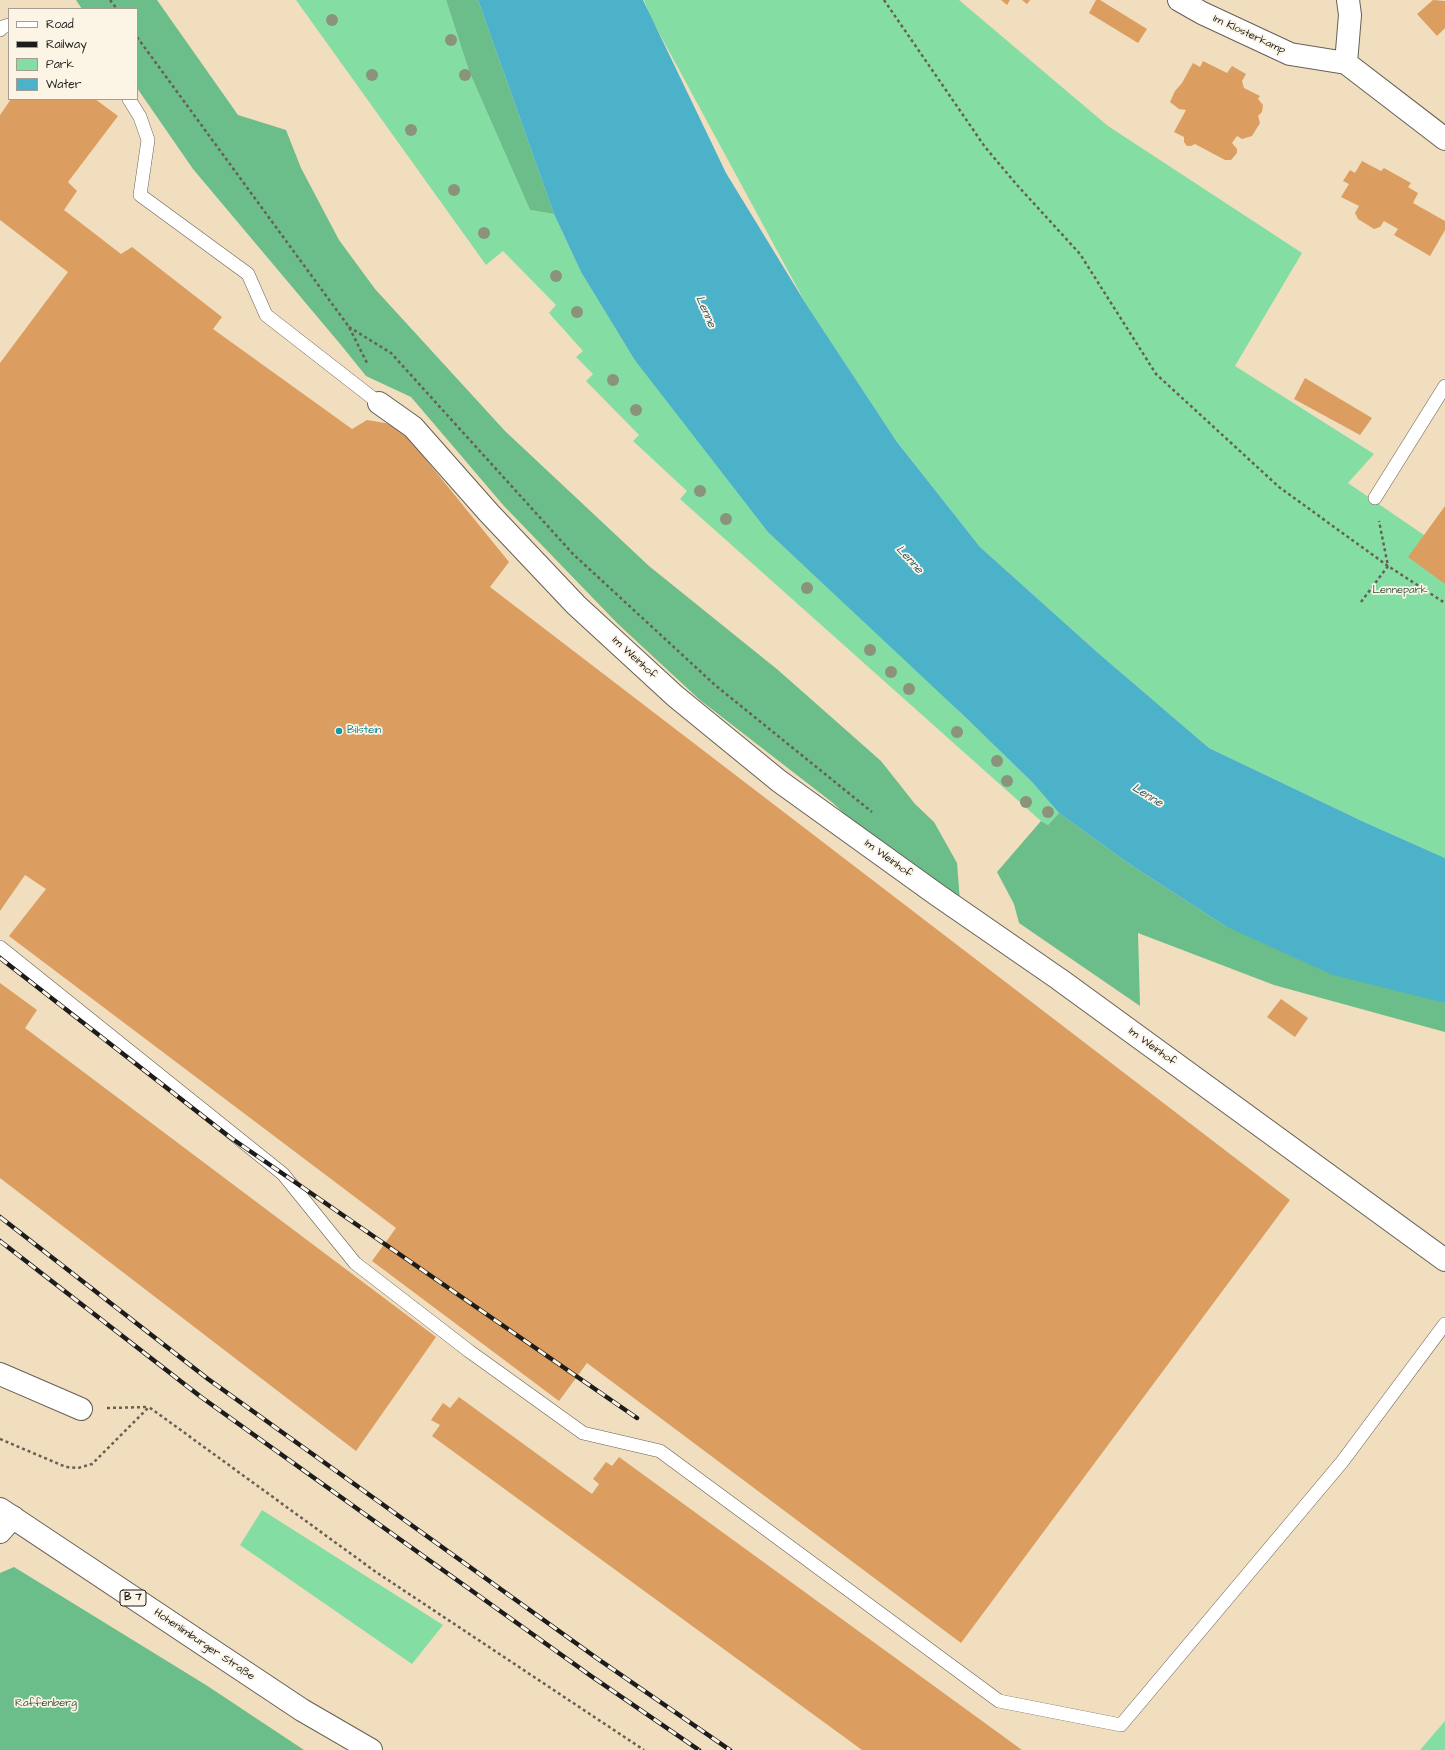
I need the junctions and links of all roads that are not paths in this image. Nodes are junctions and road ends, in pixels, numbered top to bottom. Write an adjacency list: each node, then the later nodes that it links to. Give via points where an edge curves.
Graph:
1 (1179, 0): 3 (street, Im Klosterkamp, via 1290,54)
2 (1348, 0): 3 (street, via 1350,15)
3 (1346, 63): 5 (street, Im Klosterkamp)
4 (130, 100): 7 (lane, via 140,117 148,140 140,195 248,274 266,315)
5 (1445, 139)
6 (1445, 386): 8 (lane)
7 (379, 402): 10 (street, Im Weinhof, via 413,427 489,513 576,605 676,696 772,776 1066,984)
8 (1375, 498)
9 (0, 946): 11 (lane, via 283,1174 355,1263 469,1351 583,1433 660,1451 999,1701 1122,1725 1342,1462)
10 (1445, 1260)
11 (1445, 1324)
12 (0, 1374): 13 (street)
13 (81, 1409)
14 (4, 1519): 15 (street, Hohenlimburger Straße / B 7, via 302,1710)
15 (371, 1750)

